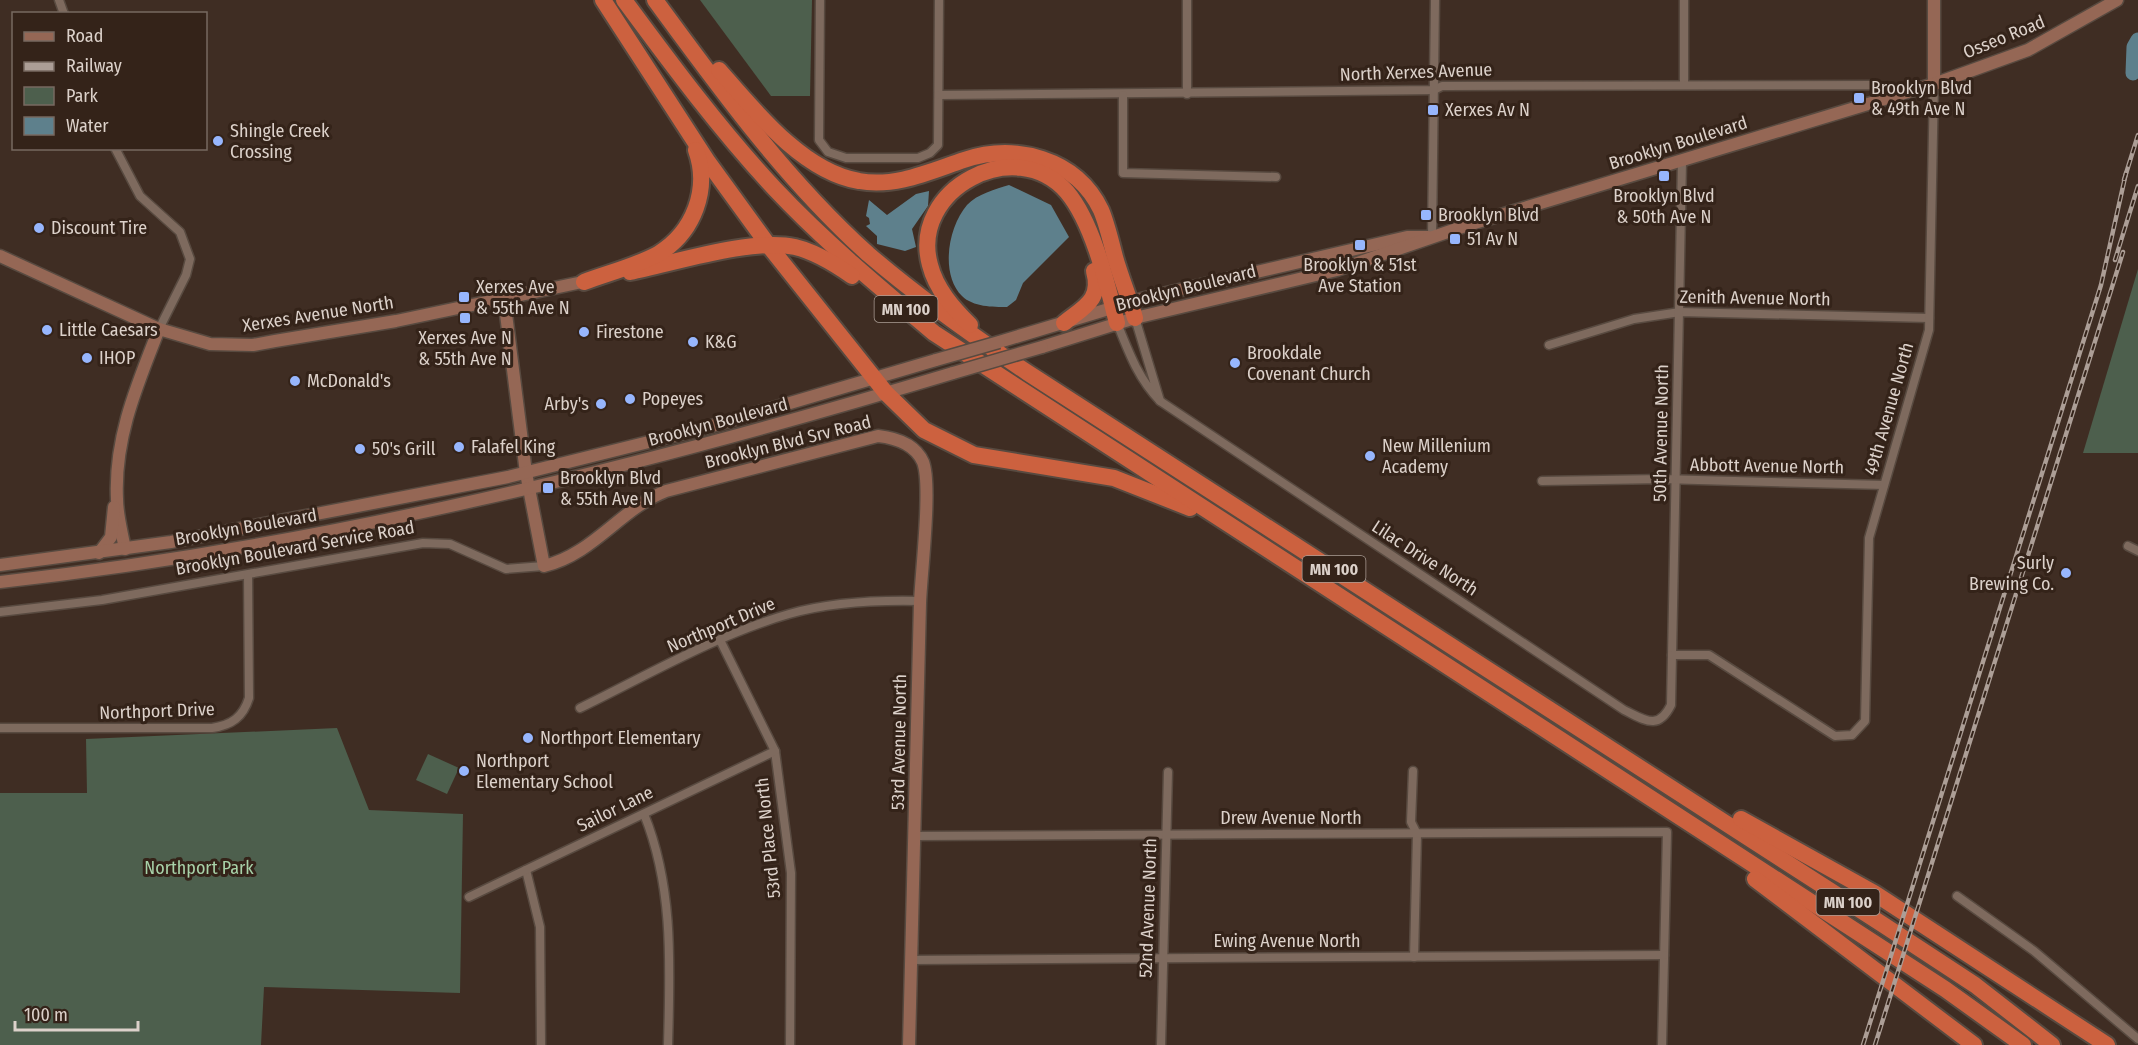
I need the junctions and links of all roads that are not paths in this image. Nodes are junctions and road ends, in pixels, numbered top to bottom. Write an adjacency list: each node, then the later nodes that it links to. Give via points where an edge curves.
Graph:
1 (603, 0): 18 (highway)
2 (624, 0): 35 (highway, MN 100, via 681,79 770,183 844,256)
3 (656, 0): 29 (highway, via 767,123 805,155 842,177 860,182 893,182 999,153 1037,157 1064,169 1087,189 1100,209); 37 (highway, MN 100, via 749,126 831,218 939,313)
4 (820, 0): 15 (street, via 818,127 819,140 828,152 846,158 918,158 930,153 938,146)
5 (939, 0): 15 (street)
6 (1187, 0): 14 (street)
7 (1435, 0): 13 (street)
8 (1684, 0): 11 (street)
9 (1934, 0): 12 (main road)
10 (2117, 0): 12 (main road, Osseo Road, via 2028,50)
11 (1684, 84): 13 (street, North Xerxes Avenue, via 1442,86); 17 (street, North Xerxes Avenue, via 1877,86)
12 (1934, 84): 17 (main road, Brooklyn Boulevard); 32 (street, 49th Avenue North)
13 (1434, 90): 14 (street, North Xerxes Avenue); 23 (street)
14 (1187, 94): 16 (street, North Xerxes Avenue)
15 (939, 95): 16 (street, North Xerxes Avenue)
16 (1123, 95): 21 (street, via 1123,174)
17 (1886, 98): 20 (main road, Brooklyn Boulevard)
18 (690, 135): 24 (highway); 27 (highway, via 699,159 701,190 696,210 683,231 656,255)
19 (115, 150): 34 (street, via 140,196 180,232 189,259 186,275)
20 (1682, 162): 23 (main road, Brooklyn Boulevard); 30 (street, 50th Avenue North)
21 (1276, 177)
22 (1077, 207): 31 (highway); 33 (highway, via 1098,289 1089,304); 37 (highway, via 1060,186 1044,175 1013,168 994,169 952,189 930,226 930,266 945,297 971,327)
23 (1432, 237): 29 (main road, Brooklyn Boulevard, via 1337,270)
24 (768, 246): 26 (highway); 35 (highway, via 794,247 832,262); 38 (highway)
25 (0, 256): 34 (main road, Xerxes Avenue North)
26 (630, 272): 27 (main road, Xerxes Avenue North)
27 (584, 282): 28 (main road, Xerxes Avenue North)
28 (504, 298): 34 (main road, Xerxes Avenue North, via 253,345 210,344); 42 (main road)
29 (1132, 310): 31 (main road, Brooklyn Boulevard); 40 (street)
30 (1680, 312): 32 (street, Zenith Avenue North); 36 (street, Zenith Avenue North, via 1634,319); 44 (street, 50th Avenue North)
31 (1115, 315): 33 (main road, Brooklyn Boulevard); 39 (main road, Brooklyn Boulevard, bridge, via 1042,347); 40 (street, Lilac Drive North, via 1132,363)
32 (1929, 318): 45 (street, 49th Avenue North, via 1929,330)
33 (1064, 323): 38 (main road, Brooklyn Boulevard, bridge)
34 (159, 329): 48 (main road, via 123,429)
35 (934, 333): 49 (highway, MN 100)
36 (1550, 345)
37 (1028, 373): 67 (highway, MN 100)
38 (874, 377): 39 (highway); 42 (main road, Brooklyn Boulevard, via 705,428)
39 (886, 393): 46 (main road, Brooklyn Boulevard, via 698,447); 49 (highway, via 924,430 963,452 1114,478 1183,504)
40 (1160, 401): 63 (street, Lilac Drive North, via 1624,710 1648,722 1658,720)
41 (909, 445): 47 (main road, Brooklyn Blvd Srv Road, via 879,436); 59 (main road, 53rd Avenue North, via 923,463 926,483)
42 (526, 473): 46 (main road); 51 (main road, Brooklyn Boulevard)
43 (1542, 481): 44 (street, Abbott Avenue North)
44 (1676, 481): 45 (street, Abbott Avenue North); 62 (street, 50th Avenue North)
45 (1884, 485): 62 (street, 49th Avenue North, via 1869,538 1868,711 1860,729 1852,735 1827,733 1709,655)
46 (530, 489): 55 (main road); 56 (main road, Brooklyn Boulevard, via 289,537)
47 (675, 489): 55 (main road, Brooklyn Boulevard Service Road, via 640,503 583,551)
48 (117, 501): 51 (main road); 53 (main road, via 112,510 111,537)
49 (1256, 542): 74 (highway, MN 100)
50 (2128, 546): 52 (street)
51 (125, 549): 53 (main road, Brooklyn Boulevard); 56 (main road, via 116,560)
52 (2138, 551)
53 (99, 553): 54 (main road, Brooklyn Boulevard)
54 (0, 565)
55 (544, 566): 57 (street, Brooklyn Boulevard Service Road, via 506,568 450,544 423,543)
56 (71, 574): 58 (main road, Brooklyn Boulevard)
57 (248, 575): 60 (street, Brooklyn Boulevard Service Road, via 102,600); 65 (street, Northport Drive, via 249,698 246,708 232,723 189,729)
58 (0, 582)
59 (920, 601): 61 (street, Northport Drive, via 863,601 826,606 781,616); 73 (main road, 53rd Avenue North)
60 (0, 612)
61 (720, 640): 64 (street, Northport Drive); 66 (street, 53rd Place North)
62 (1672, 655): 63 (street, 50th Avenue North)
63 (1671, 705)
64 (580, 708)
65 (0, 728)
66 (774, 751): 70 (street, Sailor Lane); 85 (street, 53rd Place North, via 791,873)
67 (1639, 765): 91 (highway, MN 100, via 1975,985); 92 (highway, via 1837,870)
68 (1413, 771): 71 (street, via 1412,822)
69 (1168, 772): 72 (street, 52nd Avenue North)
70 (644, 814): 75 (street, Sailor Lane); 84 (street, via 666,894 670,955)
71 (1417, 834): 72 (street, Drew Avenue North); 78 (street, Drew Avenue North, via 1667,832); 79 (street)
72 (1166, 835): 73 (street, Drew Avenue North); 80 (street, 52nd Avenue North)
73 (915, 836): 81 (main road, 53rd Avenue North)
74 (1716, 842): 89 (highway, via 1737,866); 90 (highway, MN 100, via 1945,989)
75 (526, 870): 77 (street, Sailor Lane); 83 (street, via 540,927)
76 (1957, 896): 82 (street, via 2034,951)
77 (469, 897)
78 (1664, 955): 79 (street, Ewing Avenue North); 88 (street)
79 (1414, 957): 80 (street, Ewing Avenue North)
80 (1163, 958): 81 (street, Ewing Avenue North); 87 (street, 52nd Avenue North)
81 (911, 960): 86 (main road, 53rd Avenue North)
82 (2138, 1039)
83 (541, 1045)
84 (668, 1045)
85 (790, 1045)
86 (909, 1045)
87 (1161, 1045)
88 (1662, 1045)
89 (1974, 1045)
90 (2023, 1045)
91 (2052, 1045)
92 (2107, 1045)

